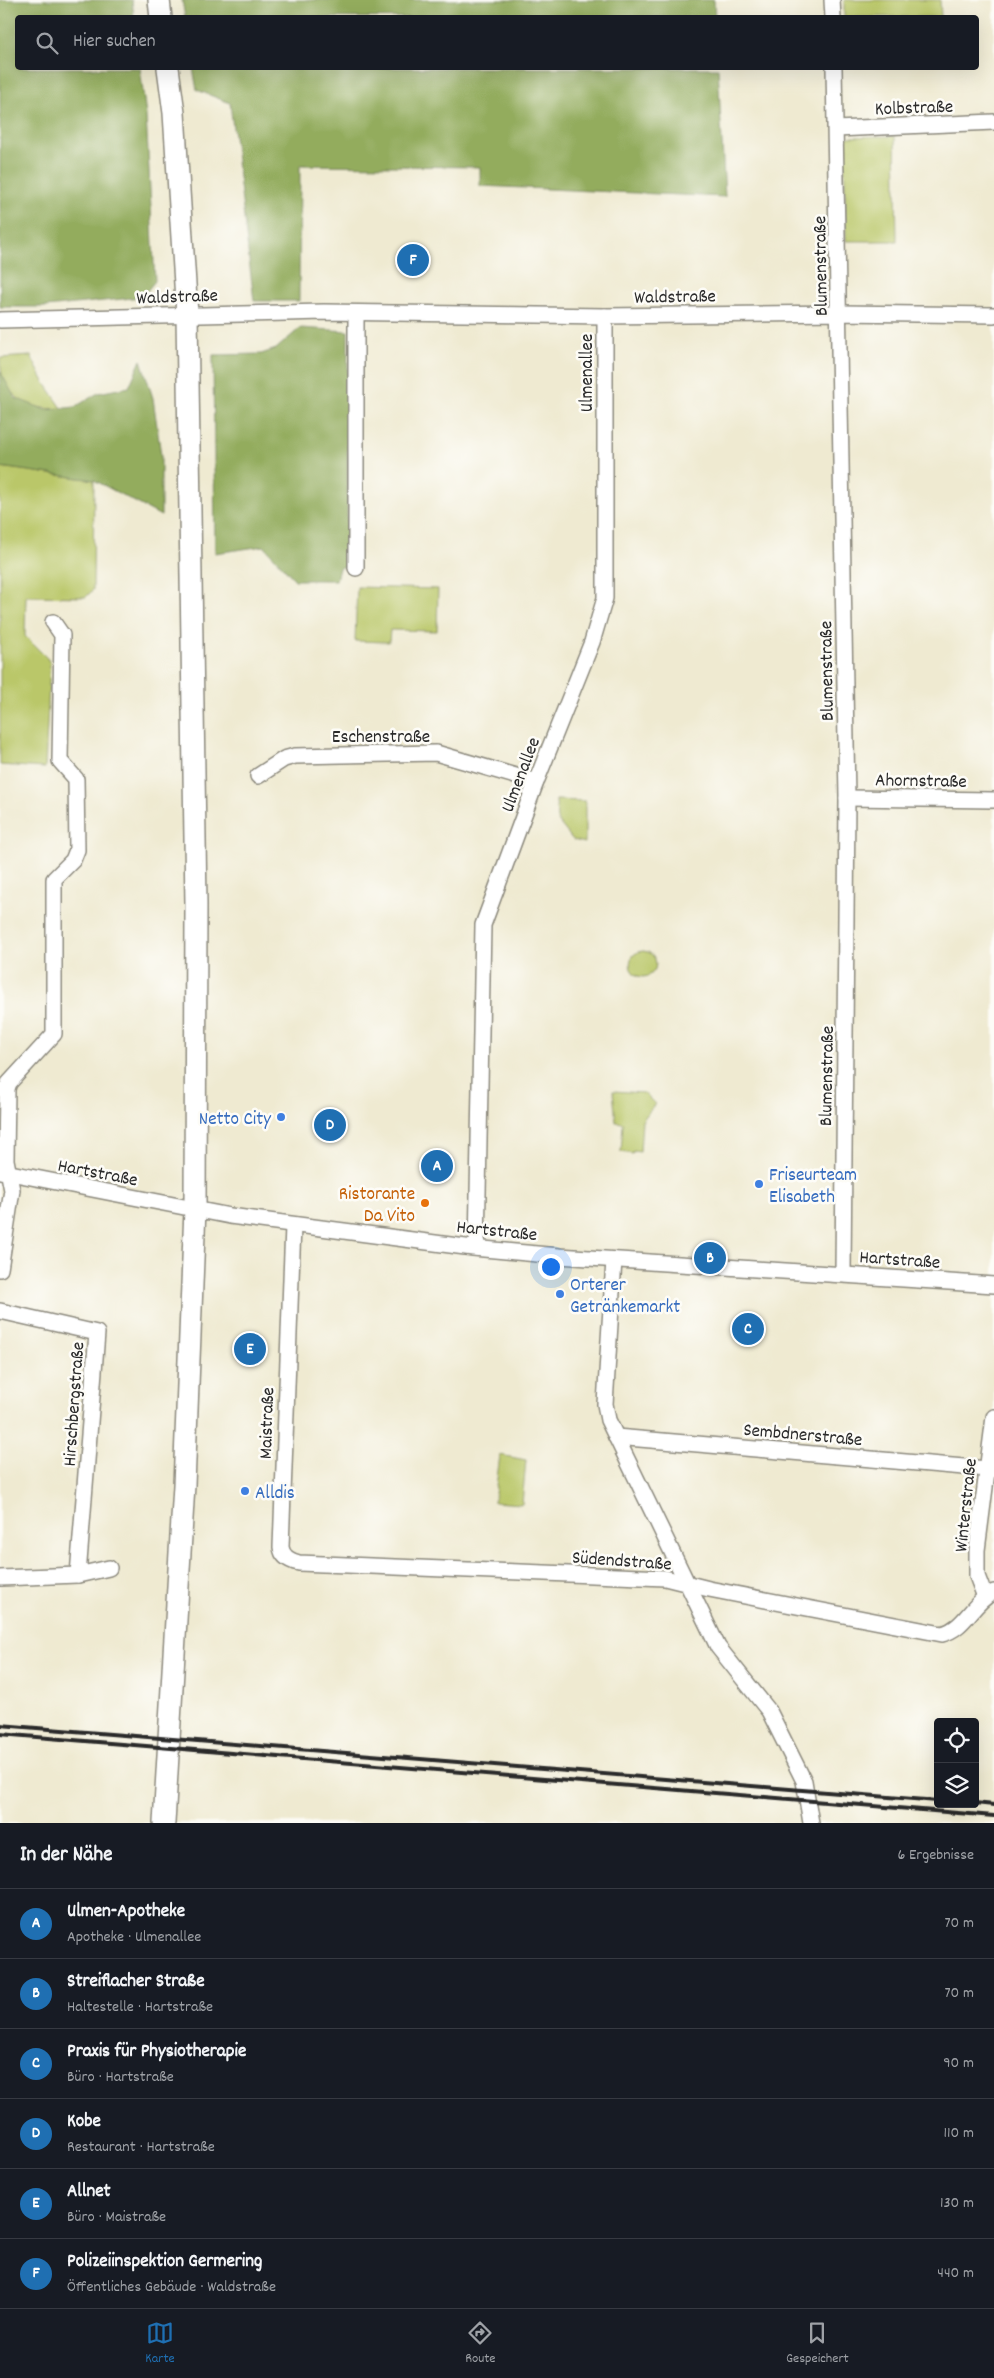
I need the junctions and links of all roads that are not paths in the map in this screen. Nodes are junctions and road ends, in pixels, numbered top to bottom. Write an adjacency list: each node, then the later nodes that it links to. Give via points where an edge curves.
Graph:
1 (159, 0): 3 (main road)
2 (832, 0): 4 (street)
3 (161, 15)
4 (833, 15)
5 (168, 70): 11 (main road)
6 (834, 70): 8 (street, Blumenstraße)
7 (994, 122): 8 (street, Kolbstraße)
8 (836, 129): 10 (street, Blumenstraße)
9 (356, 312): 11 (street, Waldstraße); 13 (street, Waldstraße); 15 (street)
10 (840, 313): 12 (street, Waldstraße); 13 (street, Waldstraße); 19 (street, Blumenstraße)
11 (187, 315): 14 (street, Waldstraße); 22 (main road, via 196,904)
12 (994, 315)
13 (605, 316): 18 (street, Ulmenallee, via 604,598 592,642)
14 (0, 320)
15 (356, 568)
16 (53, 622): 21 (street, via 62,635 60,761 76,780 78,850 73,860 54,879 56,1028 6,1089)
17 (258, 776): 18 (street, Eschenstraße, via 284,759 295,756 436,753)
18 (536, 782): 24 (street, Ulmenallee, via 484,925)
19 (847, 798): 20 (street, Ahornstraße); 27 (street, Blumenstraße)
20 (994, 800)
21 (4, 1172): 22 (street, Hartstraße); 26 (street, via 12,1190)
22 (195, 1209): 23 (street, Hartstraße); 39 (main road, via 184,1486)
23 (293, 1226): 24 (street, Hartstraße); 33 (street, Maistraße, via 281,1547)
24 (477, 1248): 25 (street, Hartstraße)
25 (614, 1260): 27 (street, Hartstraße); 31 (street, via 605,1404)
26 (0, 1269)
27 (843, 1274): 28 (street, Hartstraße)
28 (994, 1285)
29 (0, 1311): 35 (street, Hirschbergstraße, via 96,1333)
30 (994, 1417): 32 (street, Winterstraße)
31 (616, 1437): 32 (street, Sembdnerstraße); 37 (street)
32 (987, 1469): 38 (street, Winterstraße, via 977,1576)
33 (288, 1559): 37 (street, Südendstraße, via 299,1563 665,1578)
34 (109, 1568): 35 (street)
35 (78, 1575): 36 (street)
36 (0, 1578)
37 (688, 1585): 38 (street, Südendstraße, via 942,1634 961,1625); 40 (street, via 718,1647 769,1711 804,1781)
38 (990, 1595)
39 (164, 1823)
40 (811, 1823)

